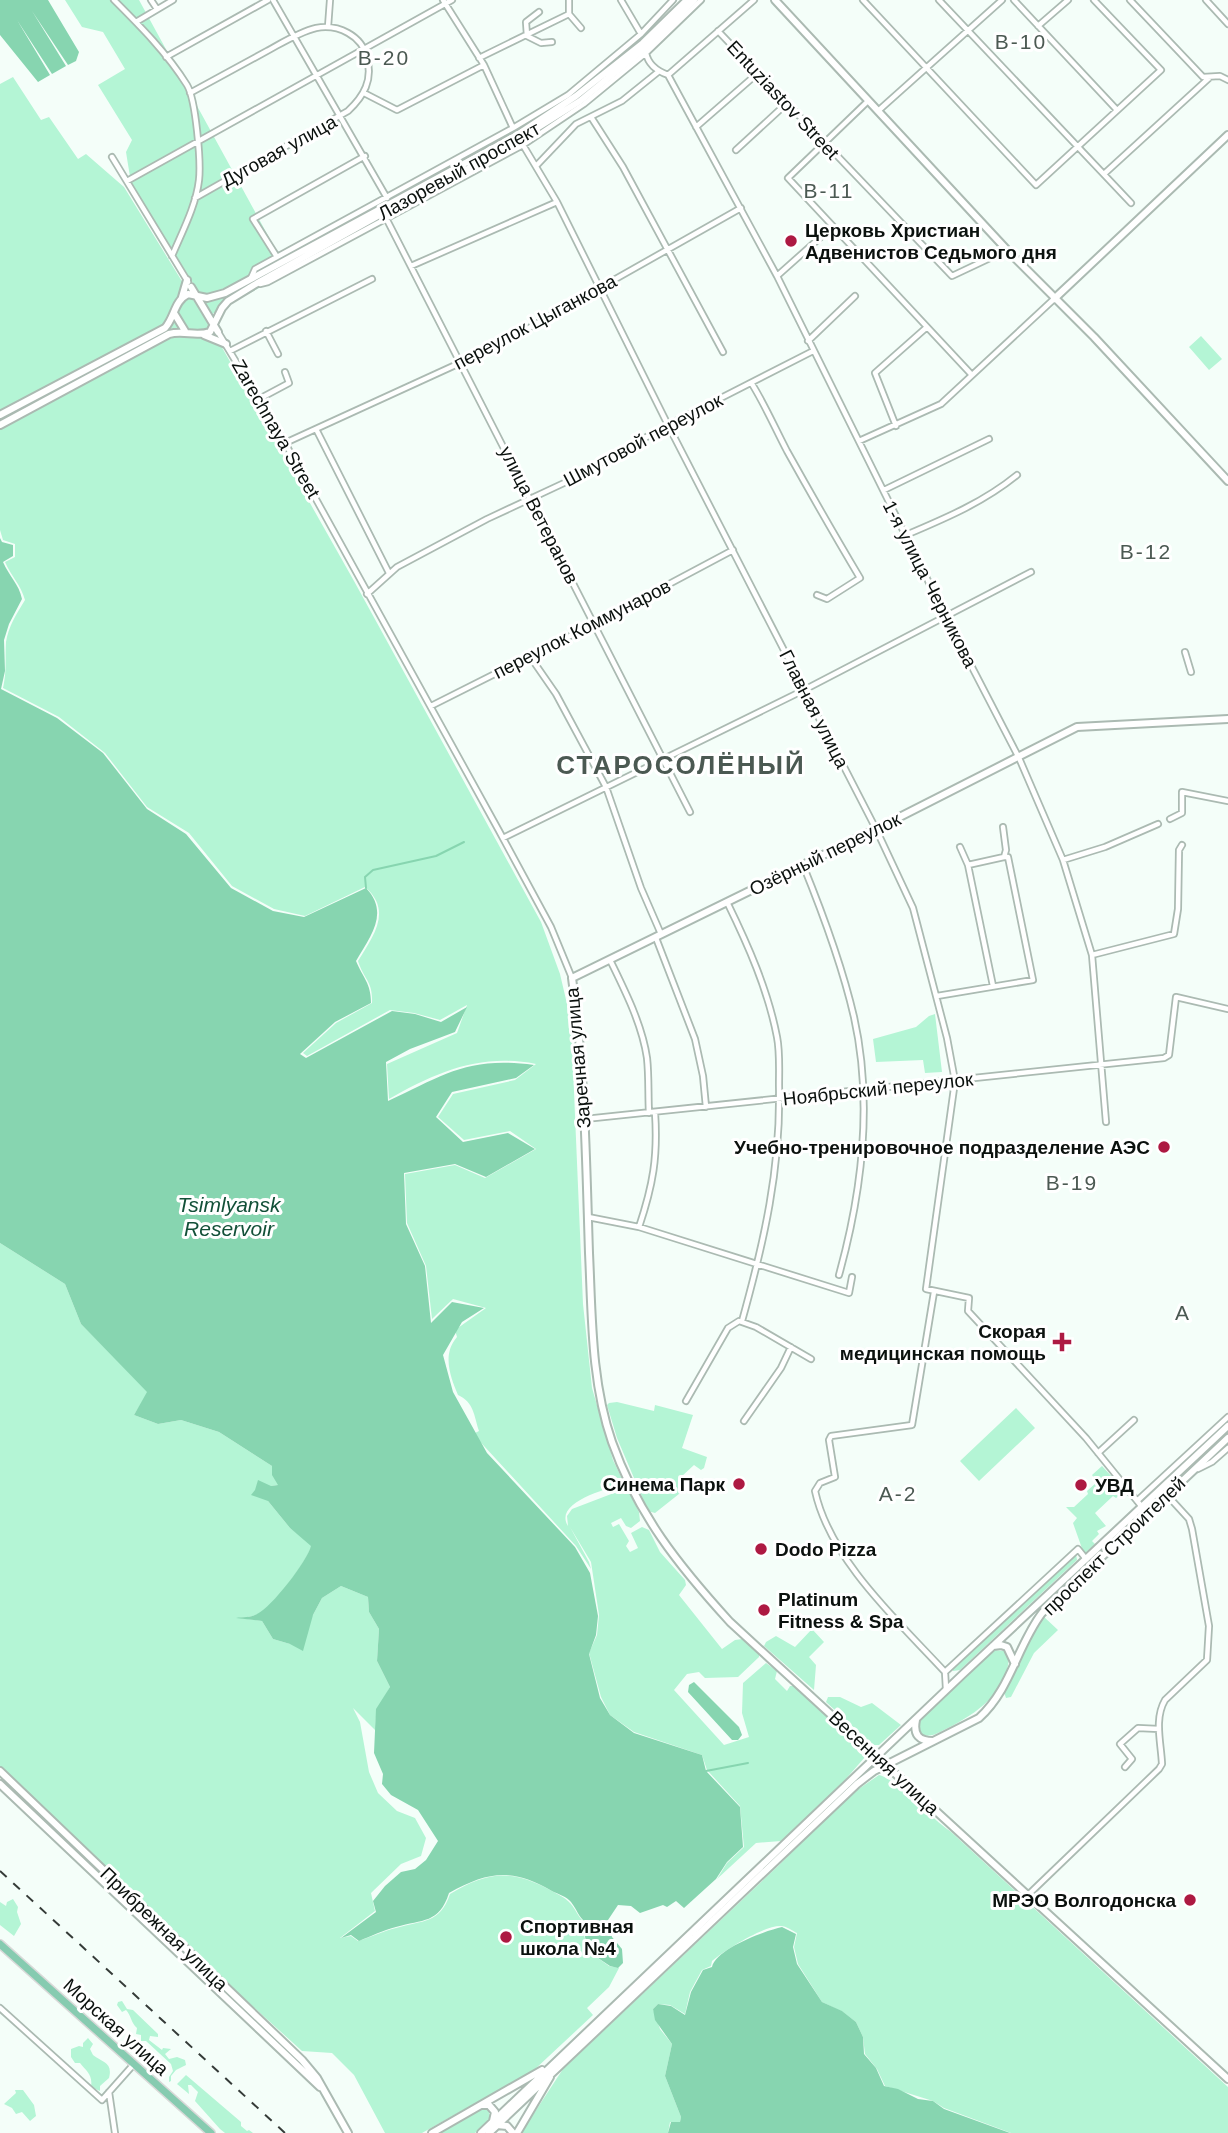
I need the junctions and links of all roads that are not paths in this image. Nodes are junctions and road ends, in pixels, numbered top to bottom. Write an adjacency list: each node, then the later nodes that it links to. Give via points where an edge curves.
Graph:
1 (114, 0): 27 (street)
2 (151, 0): 24 (street)
3 (173, 0): 24 (street)
4 (270, 0): 36 (street); 40 (street)
5 (330, 0): 30 (street)
6 (452, 0): 23 (street)
7 (569, 0): 26 (street)
8 (621, 0): 34 (street)
9 (673, 0): 34 (street)
10 (687, 0): 86 (street, Лазоревый проспект, via 643,43 517,135)
11 (694, 0): 86 (street, Лазоревый проспект, via 645,48 520,140)
12 (701, 0): 39 (street)
13 (754, 0): 32 (street)
14 (775, 0): 52 (street)
15 (863, 0): 43 (street)
16 (939, 0): 33 (street)
17 (1002, 0): 33 (street)
18 (1014, 0): 29 (street)
19 (1068, 0): 29 (street)
20 (1094, 0): 54 (street, via 1161,70)
21 (1129, 0): 48 (street)
22 (1206, 0): 28 (street)
23 (444, 2): 38 (street); 41 (street)
24 (157, 9): 27 (street)
25 (539, 12): 35 (street, via 526,22)
26 (569, 14): 31 (street); 35 (street)
27 (136, 22): 40 (street)
28 (1228, 24)
29 (1038, 26): 54 (street)
30 (328, 27): 36 (street); 38 (street, via 348,32)
31 (581, 29)
32 (718, 31): 45 (street, Entuziastov Street); 46 (street)
33 (968, 31): 43 (street); 64 (street)
34 (641, 34): 59 (street, via 568,95)
35 (527, 36): 37 (street, via 541,43); 41 (street)
36 (294, 37): 47 (street); 50 (street)
37 (552, 42)
38 (364, 49): 47 (street); 51 (street, via 369,69)
39 (646, 53): 44 (street); 63 (street, via 584,104)
40 (166, 57): 50 (street)
41 (479, 58): 42 (street)
42 (484, 65): 51 (street, via 397,110); 59 (street)
43 (926, 67): 55 (street); 64 (street, via 1036,185)
44 (658, 72): 46 (street); 57 (street, via 622,102)
45 (758, 73): 53 (street, Entuziastov Street); 58 (street)
46 (668, 75): 58 (street, 1-я улица Черникова)
47 (318, 76): 56 (street); 61 (street)
48 (1209, 78): 49 (street); 69 (street)
49 (1228, 80)
50 (190, 93): 61 (street)
51 (364, 93): 56 (street, Дуговая улица)
52 (868, 101): 55 (street); 62 (street)
53 (786, 104): 62 (street, Entuziastov Street); 65 (street)
54 (1117, 110): 64 (street)
55 (878, 111): 79 (street)
56 (341, 116): 66 (street); 71 (street, Дуговая улица)
57 (591, 117): 68 (street, via 576,124); 78 (street)
58 (696, 127): 75 (street, 1-я улица Черникова)
59 (513, 128): 72 (street)
60 (1228, 137): 92 (street)
61 (198, 142): 70 (street); 71 (street)
62 (825, 144): 77 (street, via 788,178); 79 (street, Entuziastov Street, via 952,276)
63 (523, 145): 68 (street, Главная улица); 76 (street)
64 (1078, 146): 69 (street)
65 (736, 150)
66 (365, 156): 72 (street); 81 (street, via 253,219)
67 (112, 157): 70 (street, Zarechnaya Street)
68 (537, 165): 73 (street, Главная улица)
69 (1104, 174): 74 (street)
70 (127, 181): 80 (street, Zarechnaya Street)
71 (195, 198): 80 (street)
72 (387, 198): 81 (street)
73 (557, 201): 82 (street); 88 (street, Главная улица)
74 (1131, 203)
75 (741, 208): 78 (street, переулок Цыганкова); 83 (street, 1-я улица Черникова)
76 (386, 218): 82 (street, улица Ветеранов); 86 (street, via 268,282)
77 (832, 227): 83 (street); 94 (street)
78 (668, 250): 88 (street, переулок Цыганкова); 103 (street)
79 (1007, 250): 92 (street)
80 (173, 256): 85 (street, Zarechnaya Street)
81 (277, 257): 86 (street, via 256,269)
82 (411, 266): 105 (street, улица Ветеранов)
83 (777, 276): 99 (street, 1-я улица Черникова)
84 (372, 279): 97 (street)
85 (187, 280): 87 (street, Zarechnaya Street); 91 (street)
86 (252, 282): 89 (street, Лазоревый проспект, via 214,297); 95 (street, Лазоревый проспект, via 222,308)
87 (191, 287): 89 (street, Zarechnaya Street)
88 (600, 288): 105 (street, переулок Цыганкова); 112 (street, Главная улица)
89 (196, 295): 91 (street, Лазоревый проспект); 95 (street, Zarechnaya Street)
90 (855, 296): 99 (street)
91 (182, 297): 93 (street)
92 (1054, 300): 107 (street); 119 (street); 120 (street)
93 (174, 313): 96 (street); 110 (street, via 165,328)
94 (928, 327): 107 (street); 113 (street, via 875,373)
95 (216, 328): 98 (street, Лазоревый проспект); 100 (street, Zarechnaya Street)
96 (185, 331): 98 (street); 111 (street, via 169,334)
97 (266, 331): 101 (street); 104 (street)
98 (202, 335): 100 (street)
99 (808, 341): 102 (street, 1-я улица Черникова)
100 (226, 344): 101 (street, Zarechnaya Street)
101 (230, 351): 109 (street, Zarechnaya Street)
102 (813, 351): 108 (street, Шмутовой переулок); 116 (street, 1-я улица Черникова)
103 (723, 352)
104 (278, 354)
105 (460, 363): 114 (street, переулок Цыганкова); 122 (street, улица Ветеранов)
106 (285, 372): 109 (street, via 289,383)
107 (971, 374): 113 (street, via 941,404)
108 (752, 384): 112 (street, Шмутовой переулок); 128 (street, via 860,578 827,599)
109 (259, 399): 117 (street, Zarechnaya Street)
110 (0, 415)
111 (0, 425)
112 (668, 425): 122 (street, Шмутовой переулок); 124 (street, Главная улица)
113 (896, 426): 116 (street)
114 (316, 429): 117 (street, переулок Цыганкова); 126 (street)
115 (989, 439): 121 (street)
116 (859, 441): 121 (street, 1-я улица Черникова)
117 (285, 443): 127 (street, Zarechnaya Street)
118 (1017, 475): 123 (street, via 973,505)
119 (1228, 481)
120 (1228, 486)
121 (884, 491): 123 (street, 1-я улица Черникова)
122 (531, 499): 126 (street, Шмутовой переулок); 130 (street, улица Ветеранов)
123 (906, 535): 129 (street, 1-я улица Черникова)
124 (733, 550): 130 (street, переулок Коммунаров); 134 (street, Главная улица)
125 (1031, 572): 129 (street)
126 (389, 573): 127 (street, Шмутовой переулок)
127 (367, 594): 135 (street, Zarechnaya Street)
128 (817, 596)
129 (945, 615): 134 (street); 137 (street, 1-я улица Черникова)
130 (594, 624): 132 (street, переулок Коммунаров); 138 (street, улица Ветеранов)
131 (1185, 652): 133 (street)
132 (528, 655): 135 (street, переулок Коммунаров); 139 (street, via 556,694)
133 (1191, 673)
134 (804, 690): 138 (street); 145 (street, Главная улица)
135 (431, 706): 146 (street, Заречная улица)
136 (1228, 718): 137 (street, Озёрный переулок, via 1077,727)
137 (1019, 758): 145 (street, Озёрный переулок); 150 (street, 1-я улица Черникова)
138 (663, 759): 139 (street); 141 (street, улица Ветеранов)
139 (606, 787): 146 (street); 154 (street)
140 (1228, 801): 142 (street, via 1182,792 1182,813)
141 (690, 812)
142 (1170, 819)
143 (1158, 824): 150 (street)
144 (1003, 827): 149 (street)
145 (876, 829): 151 (street, Озёрный переулок); 159 (street, Главная улица, via 913,908)
146 (503, 838): 157 (street, Заречная улица)
147 (1182, 845): 155 (street, via 1178,850 1174,934)
148 (960, 847): 152 (street)
149 (1006, 857): 152 (street); 158 (street, via 1033,980)
150 (1063, 860): 155 (street, 1-я улица Черникова)
151 (803, 864): 153 (street, Озёрный переулок); 163 (street, via 854,1019)
152 (968, 864): 158 (street)
153 (727, 902): 154 (street, Озёрный переулок); 164 (street, via 748,946 778,1039)
154 (659, 936): 156 (street, Озёрный переулок); 165 (street, via 695,1039)
155 (1092, 955): 161 (street, 1-я улица Черникова)
156 (610, 960): 157 (street, Озёрный переулок); 166 (street, via 643,1038)
157 (572, 978): 167 (street, Заречная улица)
158 (993, 986): 159 (street)
159 (937, 996): 162 (street, Главная улица)
160 (1228, 1009): 161 (street, Ноябрьский переулок, via 1176,998 1169,1055)
161 (1102, 1063): 162 (street, Ноябрьский переулок); 168 (street, 1-я улица Черникова)
162 (955, 1081): 163 (street, Ноябрьский переулок); 174 (street, Главная улица, via 926,1289)
163 (862, 1091): 164 (street, Ноябрьский переулок); 172 (street, via 858,1197)
164 (780, 1099): 165 (street, Ноябрьский переулок); 171 (street, via 774,1188)
165 (706, 1107): 166 (street, Ноябрьский переулок)
166 (652, 1113): 167 (street, Ноябрьский переулок); 170 (street, via 656,1133 653,1181)
167 (585, 1119): 169 (street, Заречная улица)
168 (1106, 1122)
169 (588, 1217): 170 (street); 179 (street, Заречная улица, via 591,1311)
170 (639, 1227): 171 (street)
171 (758, 1266): 173 (street, via 849,1293); 175 (street)
172 (839, 1275)
173 (852, 1278)
174 (934, 1292): 186 (street, via 969,1297 968,1311); 193 (street, via 912,1424 831,1436 835,1478 820,1483 815,1491 839,1550)
175 (742, 1321): 176 (street); 178 (street, via 728,1328)
176 (791, 1348): 177 (street); 182 (street)
177 (811, 1359)
178 (686, 1401)
179 (602, 1402): 199 (street, Весенняя улица, via 623,1469 649,1522 684,1572 730,1622)
180 (1228, 1418): 189 (street)
181 (1134, 1419): 186 (street)
182 (744, 1421)
183 (1228, 1426): 189 (street, проспект Строителей)
184 (1228, 1438): 187 (street, проспект Строителей)
185 (1228, 1448): 187 (street)
186 (1098, 1453): 189 (street)
187 (1191, 1473): 188 (street, проспект Строителей)
188 (1167, 1496): 192 (street, проспект Строителей, via 1042,1613); 197 (street, via 1189,1519 1209,1635 1207,1660 1165,1700)
189 (1139, 1504): 190 (street, проспект Строителей)
190 (1086, 1559): 191 (street, проспект Строителей); 193 (street, via 1078,1549)
191 (992, 1647): 192 (street, via 1007,1647); 194 (street, проспект Строителей)
192 (1015, 1664): 198 (street, проспект Строителей, via 990,1708)
193 (945, 1672): 194 (street); 195 (street)
194 (963, 1674): 195 (street, проспект Строителей)
195 (946, 1690): 196 (street, проспект Строителей)
196 (916, 1718): 198 (street, via 917,1737); 199 (street, проспект Строителей)
197 (1159, 1729): 201 (street, via 1138,1728 1120,1744 1132,1759); 204 (street, via 1159,1769)
198 (934, 1741): 200 (street, проспект Строителей)
199 (877, 1756): 200 (street, Весенняя улица); 208 (street, проспект Строителей)
200 (887, 1766): 204 (street, Весенняя улица); 208 (street, проспект Строителей, via 857,1784)
201 (1125, 1767)
202 (0, 1770): 210 (street, Прибрежная улица, via 302,2060)
203 (0, 1784): 210 (street, Прибрежная улица)
204 (1028, 1895): 209 (street, Весенняя улица)
205 (0, 1944): 207 (main road, Морская улица)
206 (0, 2008): 211 (street, via 103,2099)
207 (134, 2064): 211 (street); 215 (main road, Морская улица)
208 (554, 2066): 212 (street); 213 (street); 220 (street)
209 (1228, 2079)
210 (323, 2091): 216 (street, Прибрежная улица)
211 (109, 2092): 214 (street)
212 (481, 2105): 213 (street, via 489,2105 495,2112); 217 (street)
213 (495, 2123): 218 (street); 219 (street); 220 (street)
214 (115, 2133)
215 (211, 2133)
216 (348, 2133)
217 (432, 2133)
218 (481, 2133)
219 (489, 2133)
220 (515, 2133)

